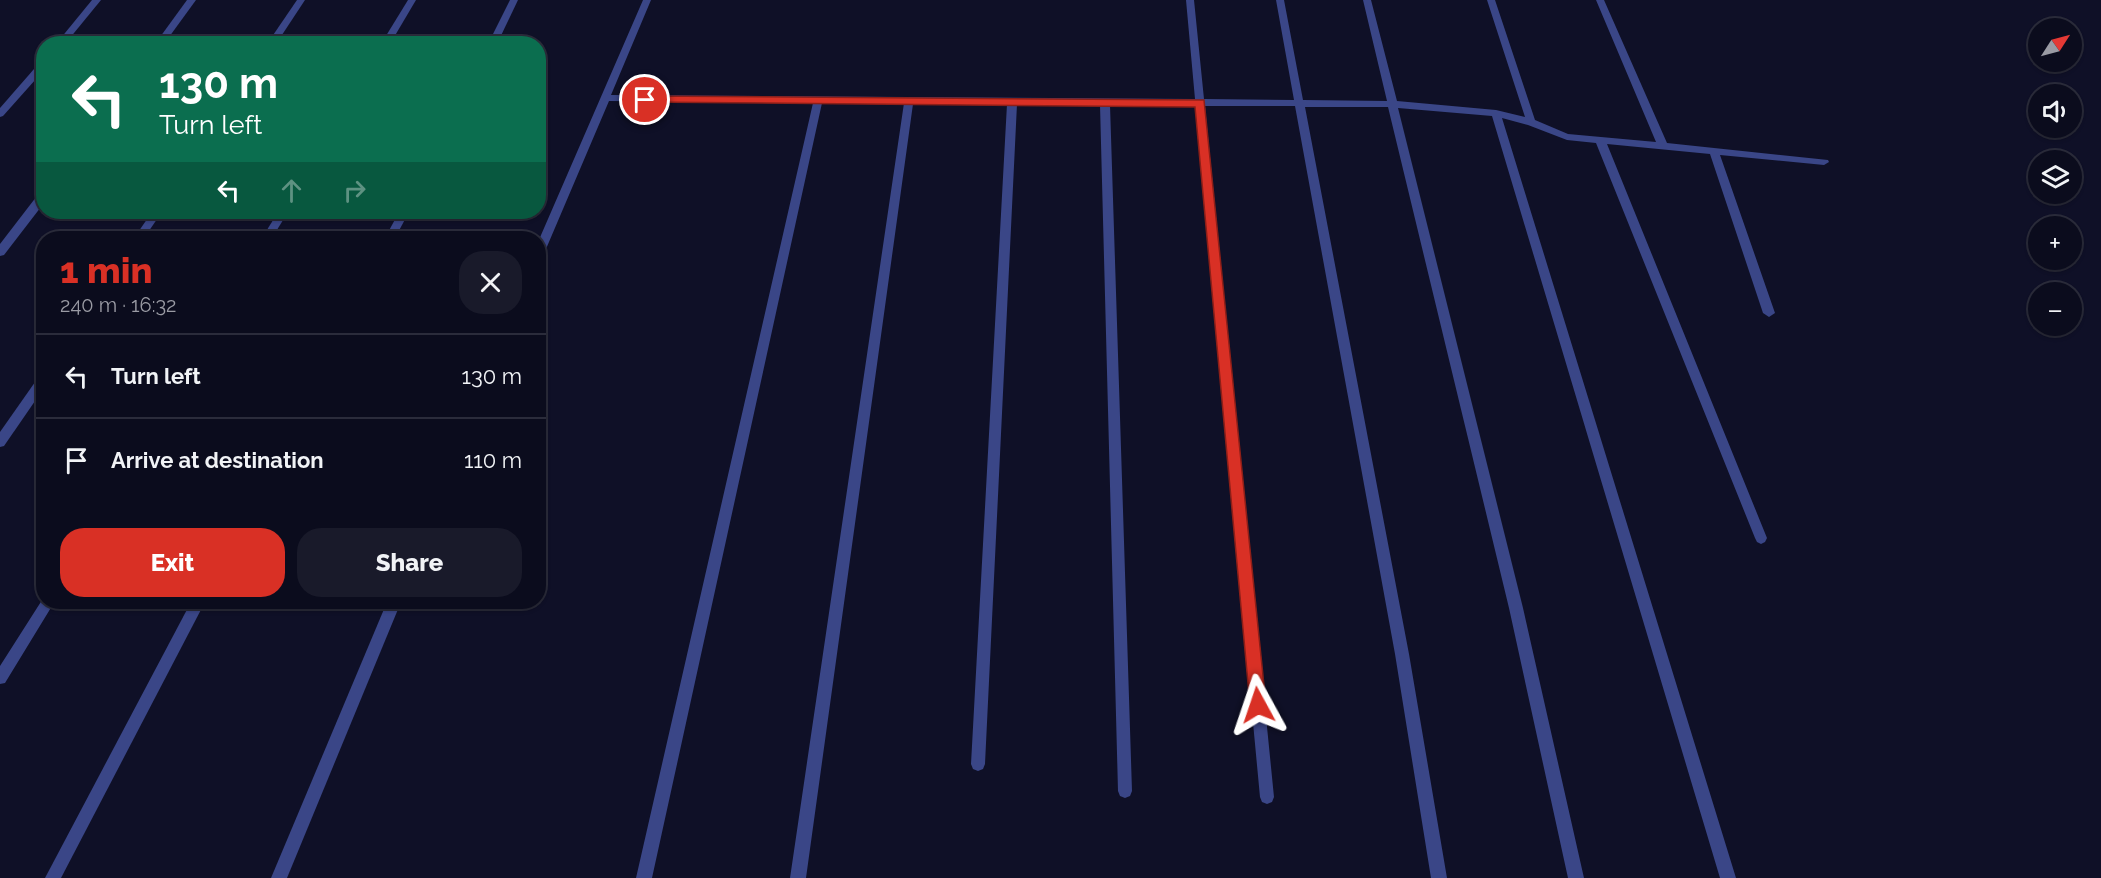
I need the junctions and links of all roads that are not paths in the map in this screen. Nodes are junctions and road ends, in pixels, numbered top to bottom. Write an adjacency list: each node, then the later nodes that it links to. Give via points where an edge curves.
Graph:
1 (97, 0): 12 (street)
2 (192, 0): 13 (street)
3 (301, 0): 14 (street)
4 (412, 0): 15 (street)
5 (514, 0): 16 (street)
6 (647, 0): 18 (street)
7 (1190, 0): 23 (street)
8 (1280, 0): 24 (street)
9 (1367, 0): 25 (street)
10 (1491, 0): 28 (street)
11 (1600, 0): 30 (street)
12 (67, 36)
13 (165, 36)
14 (276, 36)
15 (390, 36)
16 (496, 36)
17 (36, 72): 27 (street)
18 (605, 98): 19 (street); 34 (street)
19 (818, 101): 20 (street); 49 (street)
20 (909, 101): 21 (street); 50 (street)
21 (1012, 102): 22 (street); 44 (street)
22 (1105, 102): 23 (street); 45 (street)
23 (1200, 103): 24 (street); 46 (street)
24 (1299, 104): 25 (street); 51 (street, via 1400,642)
25 (1392, 104): 26 (street); 52 (street, via 1516,608)
26 (1496, 113): 28 (street); 53 (street)
27 (0, 114)
28 (1531, 122): 29 (street, via 1567,137)
29 (1600, 140): 30 (street); 39 (street)
30 (1663, 146): 31 (street)
31 (1714, 151): 32 (street); 36 (street)
32 (1824, 162)
33 (36, 205): 35 (street)
34 (546, 236)
35 (0, 252)
36 (1769, 313)
37 (36, 390): 38 (street)
38 (0, 442)
39 (1761, 538)
40 (42, 609): 43 (street)
41 (194, 609): 47 (street)
42 (391, 609): 48 (street)
43 (0, 678)
44 (978, 764)
45 (1125, 791)
46 (1267, 797)
47 (53, 878)
48 (279, 878)
49 (644, 878)
50 (798, 878)
51 (1439, 878)
52 (1576, 878)
53 (1728, 878)

